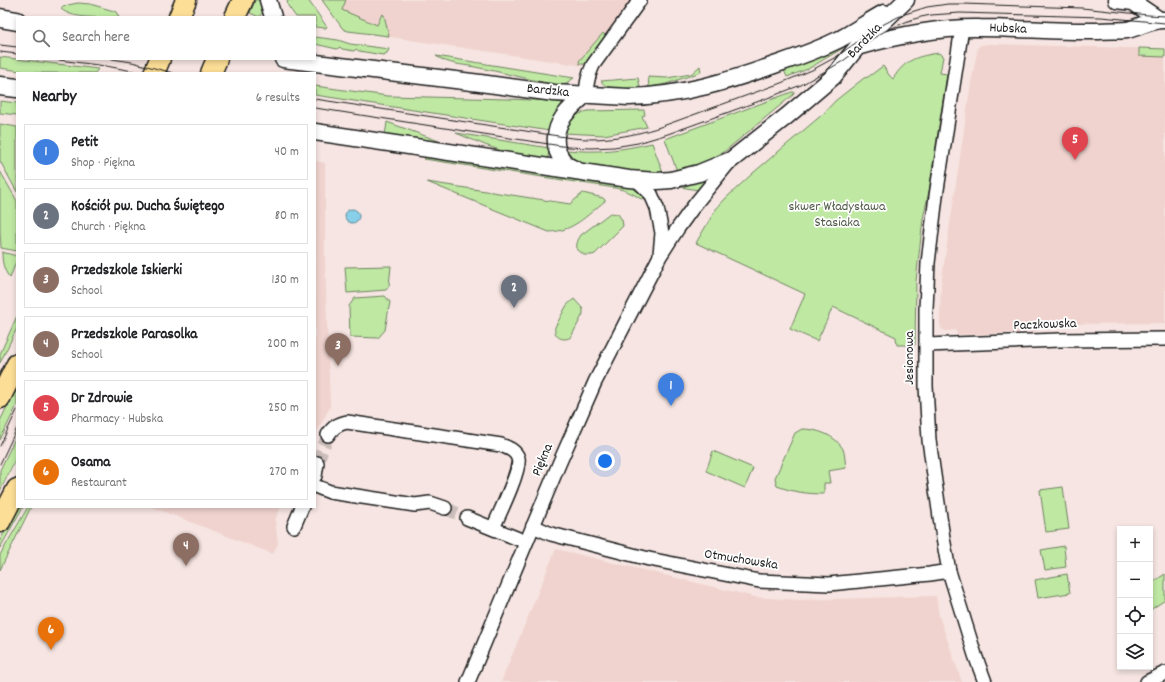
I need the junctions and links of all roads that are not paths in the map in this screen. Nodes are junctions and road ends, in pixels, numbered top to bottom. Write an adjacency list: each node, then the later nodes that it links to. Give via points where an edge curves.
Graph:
1 (186, 0): 7 (main road)
2 (243, 0): 8 (main road)
3 (268, 0): 9 (street)
4 (640, 0): 24 (street, via 593,65 587,80)
5 (1117, 0): 11 (street, Hubska, via 1133,2)
6 (906, 1): 14 (street, Bardzka); 24 (street, Bardzka, via 839,40 791,60 739,77 685,91 646,96)
7 (179, 16)
8 (235, 16)
9 (273, 16)
10 (0, 18): 12 (main road)
11 (1162, 20): 13 (street, Hubska, via 1126,30)
12 (16, 21)
13 (962, 28): 14 (street, Hubska, via 886,38); 31 (street, Jesionowa, via 928,263)
14 (858, 46): 26 (street, Bardzka, via 833,77)
15 (316, 55): 19 (street)
16 (160, 60): 20 (main road)
17 (217, 60): 21 (main road)
18 (291, 60): 19 (street, Bardzka)
19 (340, 66): 24 (street, Bardzka, via 554,93)
20 (154, 72)
21 (211, 72)
22 (0, 86): 23 (main road)
23 (16, 88)
24 (586, 94): 27 (street, via 564,115 555,136 556,149 564,162)
25 (316, 132): 27 (street, Bardzka)
26 (731, 160): 28 (street, Bardzka, via 699,173 671,180); 29 (street, Piękna, via 696,203)
27 (580, 172): 28 (street, Bardzka)
28 (637, 180): 29 (street, Piękna, via 651,194 657,208 662,233)
29 (660, 256): 44 (street, Piękna, via 595,382)
30 (1165, 339): 31 (street, Paczkowska)
31 (926, 345): 47 (street, Jesionowa, via 929,440)
32 (16, 366): 33 (main road)
33 (0, 398)
34 (328, 435): 45 (street, via 339,424 347,422 501,445 513,450 519,460 517,471)
35 (317, 462): 36 (street)
36 (316, 469)
37 (316, 486): 40 (street, via 330,492 415,504 430,503)
38 (16, 490): 42 (main road)
39 (302, 508): 43 (street)
40 (445, 508)
41 (467, 518): 45 (street)
42 (0, 522)
43 (294, 526)
44 (533, 526): 46 (street, Piękna); 47 (street, Otmuchowska, via 551,534 657,561 759,581 829,584)
45 (493, 528): 46 (street)
46 (526, 542): 49 (street, Piękna)
47 (949, 571): 50 (street, Jesionowa)
48 (1165, 673): 51 (street)
49 (468, 682)
50 (985, 682)
51 (1148, 682)

